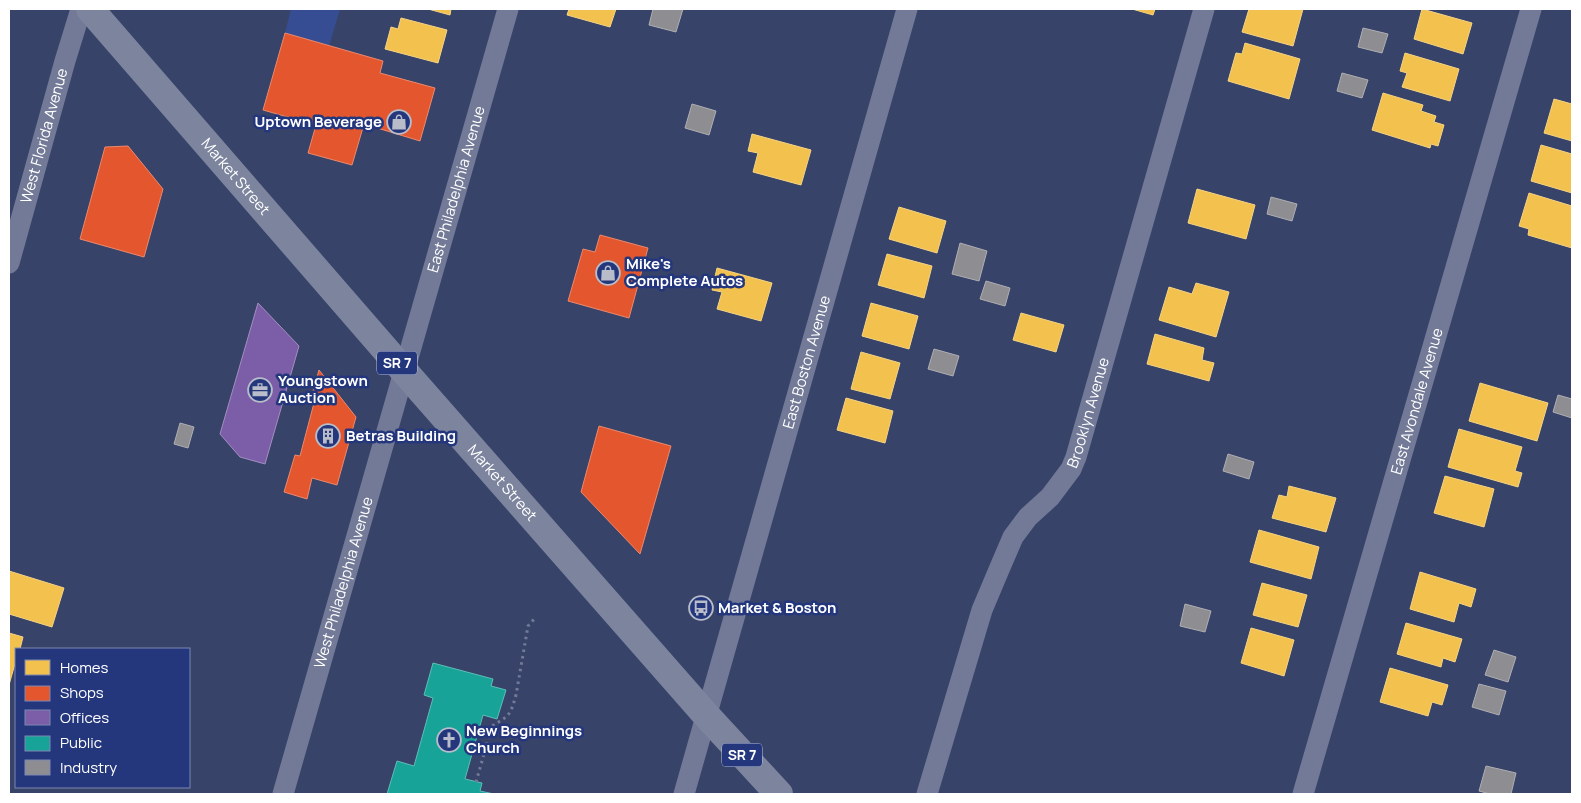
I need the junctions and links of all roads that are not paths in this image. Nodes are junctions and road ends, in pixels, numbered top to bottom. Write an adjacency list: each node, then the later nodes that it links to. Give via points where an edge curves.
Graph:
1 (81, 9): 7 (street, West Florida Avenue)
2 (90, 9): 8 (main road, Market Street / SR 7)
3 (508, 9): 8 (street, East Philadelphia Avenue)
4 (907, 9): 9 (street, East Boston Avenue)
5 (1204, 9): 13 (street, Brooklyn Avenue, via 1076,457 1050,497 1028,517 1013,537 982,610)
6 (1530, 9): 14 (street, East Avondale Avenue)
7 (9, 262)
8 (404, 371): 9 (main road, Market Street / SR 7); 10 (street, West Philadelphia Avenue)
9 (706, 715): 11 (street, East Boston Avenue); 12 (main road, Market Street / SR 7)
10 (284, 794)
11 (684, 794)
12 (779, 794)
13 (927, 794)
14 (1303, 794)

